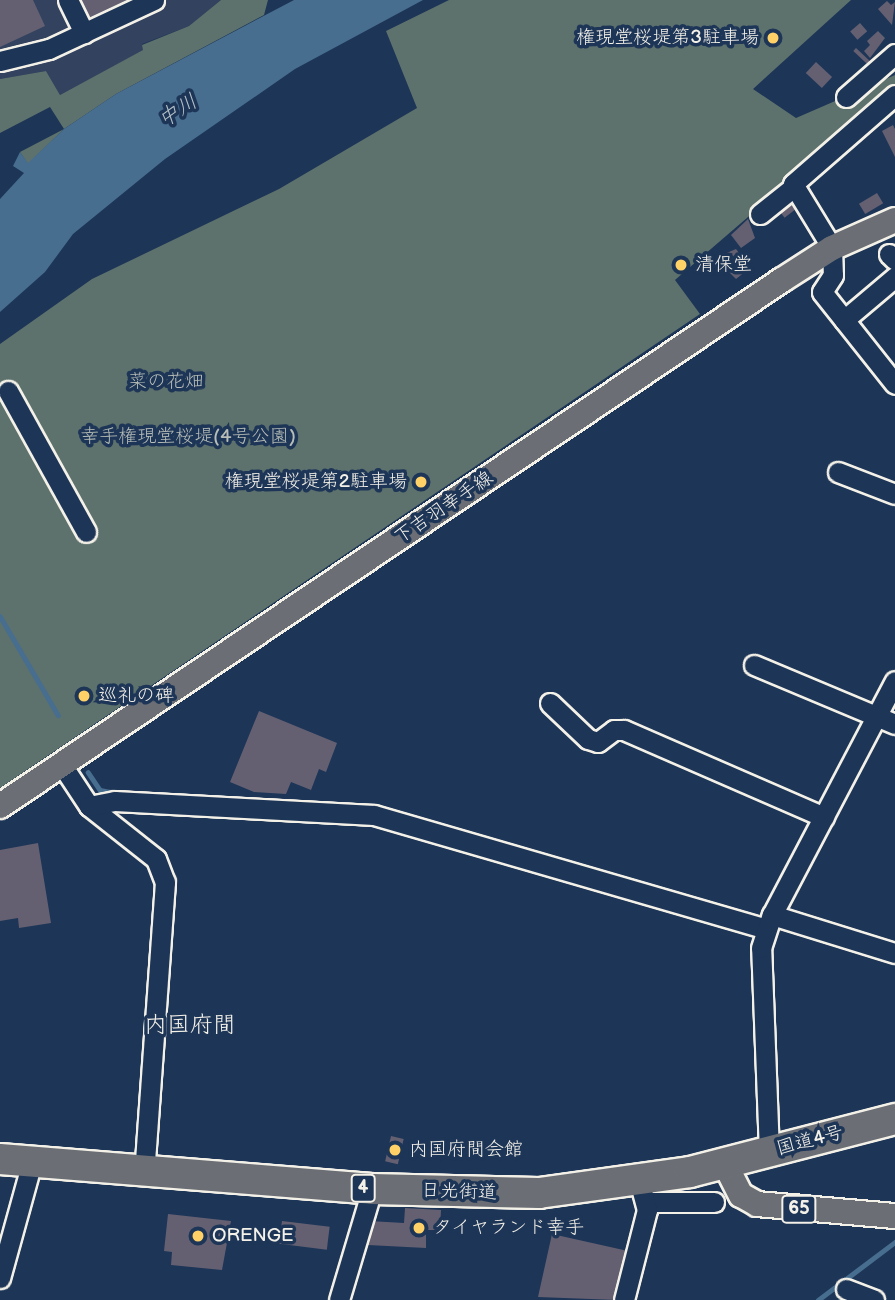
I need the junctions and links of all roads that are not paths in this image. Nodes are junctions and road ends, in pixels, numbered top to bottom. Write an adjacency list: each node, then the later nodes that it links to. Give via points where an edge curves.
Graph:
1 (68, 0): 3 (street)
2 (154, 0): 3 (street)
3 (83, 33): 5 (street, via 49,49)
4 (895, 54): 6 (street, via 846,97)
5 (0, 61)
6 (895, 71)
7 (895, 95): 8 (street)
8 (795, 186): 9 (street); 11 (street)
9 (760, 214)
10 (895, 220): 11 (main road, 下吉羽幸手線)
11 (832, 248): 13 (street, via 833,275 822,292); 24 (main road, 下吉羽幸手線)
12 (895, 277): 13 (street)
13 (844, 320): 14 (street)
14 (889, 363): 15 (street)
15 (895, 384)
16 (5, 385): 19 (street)
17 (838, 472): 18 (street)
18 (895, 494)
19 (86, 532)
20 (754, 665): 23 (street)
21 (895, 681): 23 (street)
22 (550, 703): 27 (street, via 588,739 598,742 614,730 624,730)
23 (886, 720): 27 (street)
24 (61, 765): 25 (main road, 下吉羽幸手線); 26 (street)
25 (0, 806)
26 (89, 806): 28 (street, via 115,801 374,815); 35 (street, via 156,859 165,882)
27 (824, 817): 28 (street)
28 (769, 922): 29 (street); 31 (street, via 760,975)
29 (895, 953)
30 (895, 1119): 31 (highway, 国道4号 / 4)
31 (769, 1152): 34 (highway, 国道4号 / 4)
32 (0, 1160): 33 (highway, 日光街道 / 4)
33 (32, 1162): 35 (highway, 日光街道 / 4); 40 (street)
34 (725, 1164): 37 (highway, 日光街道 / 4); 39 (main road, 65, via 741,1195 757,1204)
35 (144, 1172): 36 (highway, 日光街道 / 4)
36 (372, 1189): 37 (highway, 日光街道 / 4); 42 (street)
37 (643, 1192): 38 (street); 43 (street)
38 (714, 1202)
39 (895, 1216)
40 (0, 1278)
41 (846, 1289): 44 (street)
42 (339, 1300)
43 (624, 1300)
44 (874, 1300)

